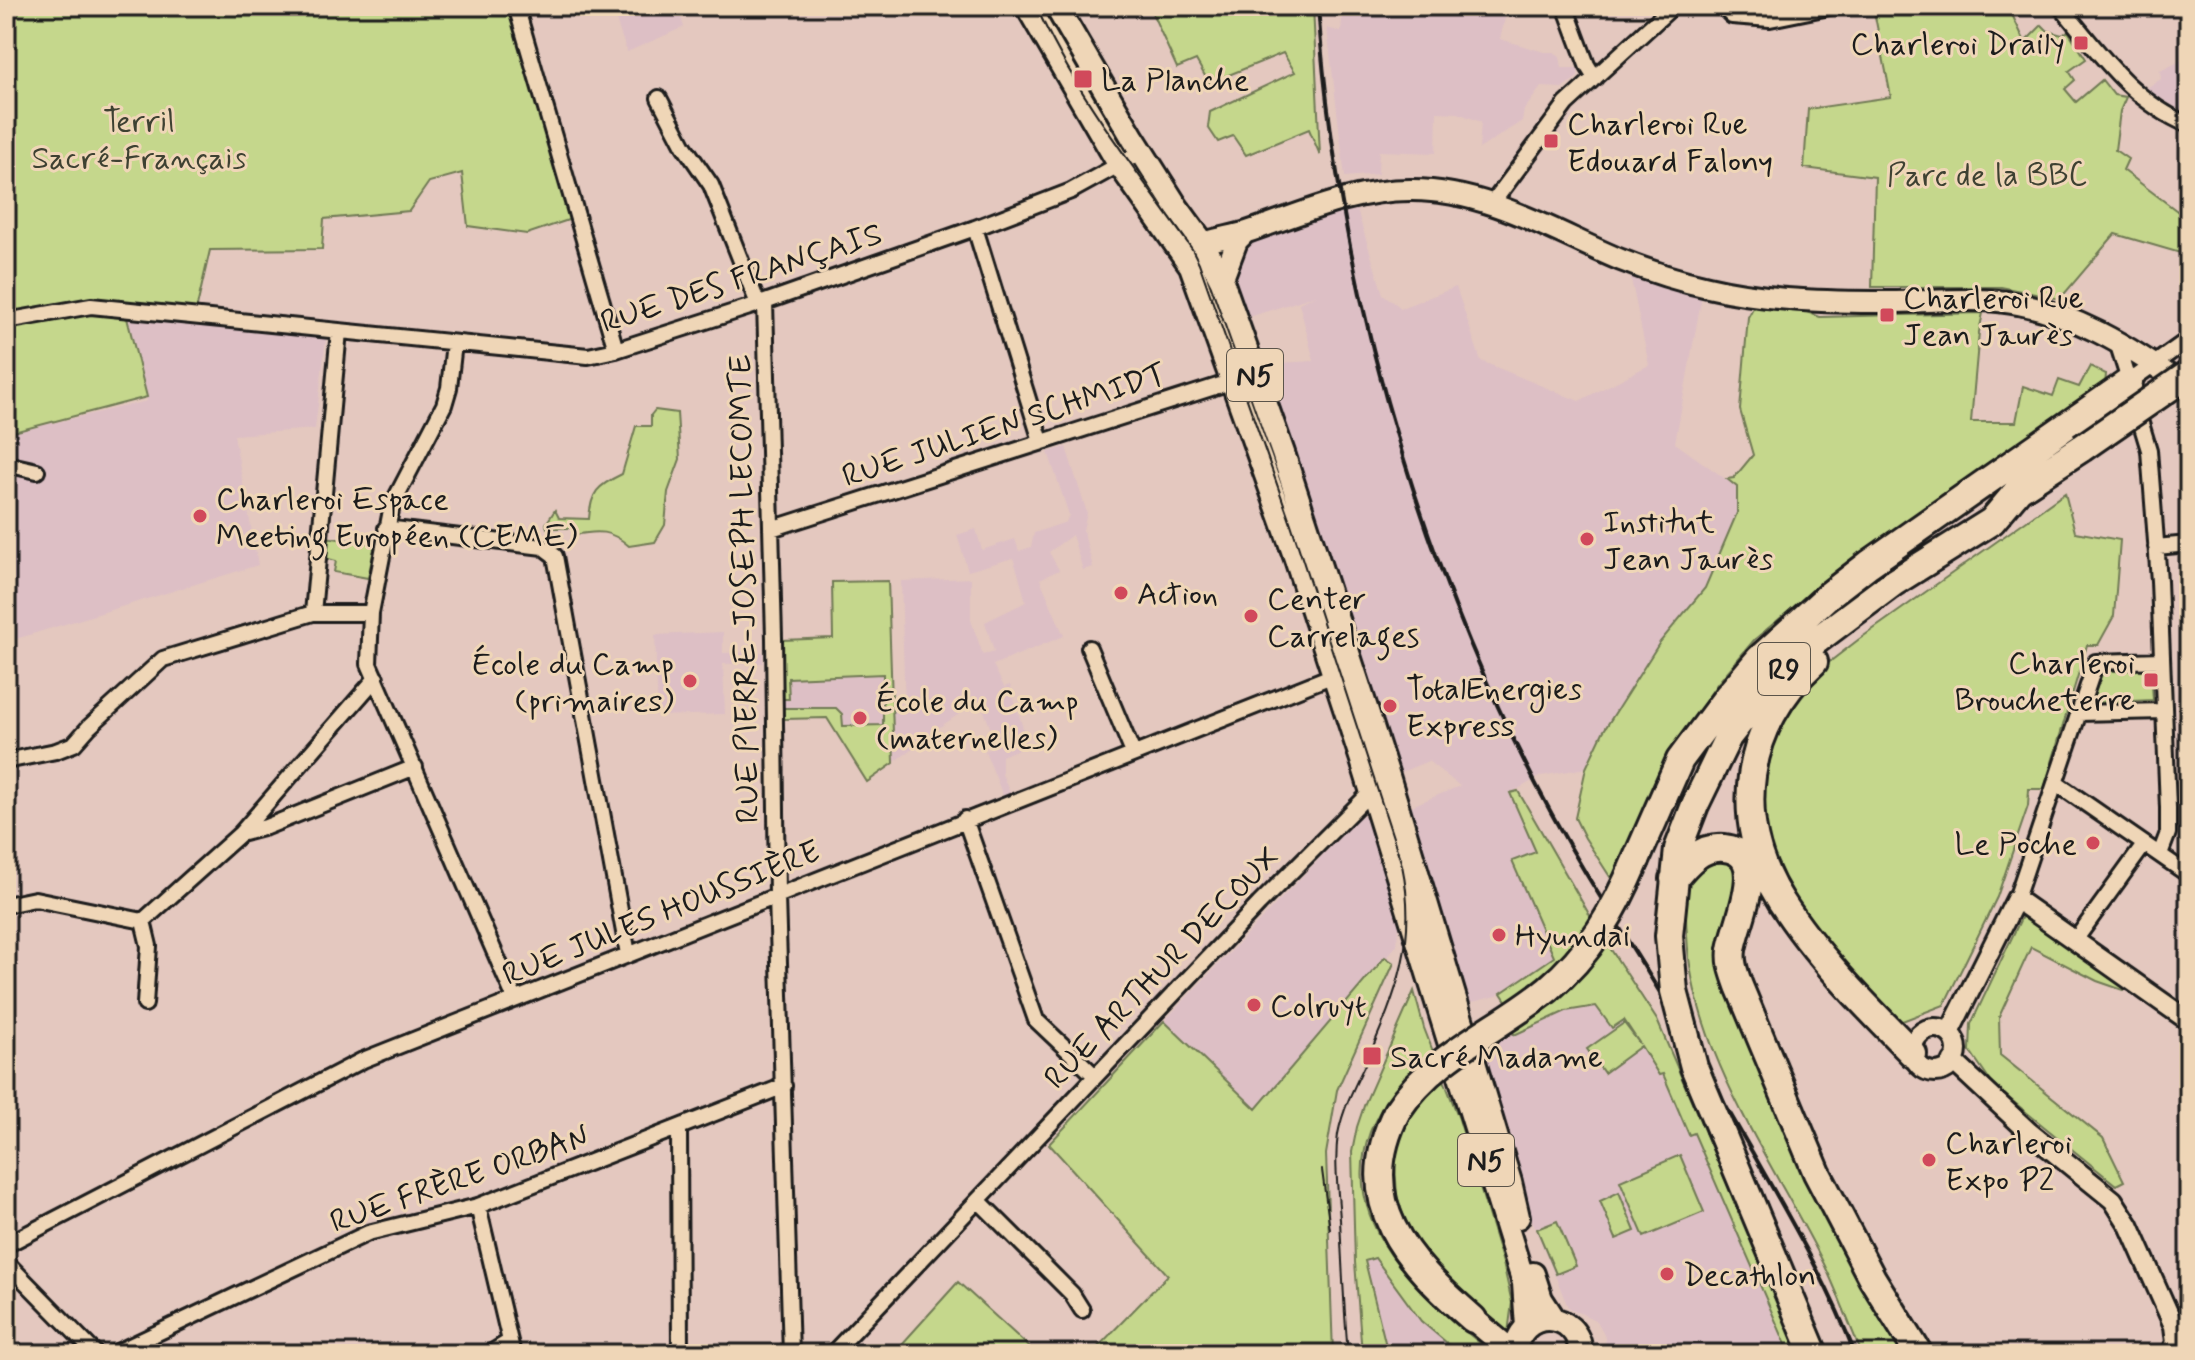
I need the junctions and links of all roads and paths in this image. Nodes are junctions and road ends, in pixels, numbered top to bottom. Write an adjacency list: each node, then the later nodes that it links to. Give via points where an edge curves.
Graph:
1 (516, 6): 27 (street)
2 (1027, 6): 15 (main road, N5)
3 (1056, 6): 14 (main road, N5)
4 (1565, 6): 11 (street)
5 (1673, 6): 11 (street)
6 (1722, 6): 10 (street, via 1732,16)
7 (1761, 6): 10 (street)
8 (1835, 6): 10 (street, via 1770,19)
9 (2060, 6): 13 (street, via 2129,87)
10 (1749, 17)
11 (1595, 78): 16 (street, via 1566,104)
12 (659, 98): 21 (street, via 711,185)
13 (2189, 125)
14 (1142, 152): 15 (street, RUE DES FRANÇAIS); 19 (main road, N5, via 1176,206)
15 (1119, 164): 17 (street, RUE DES FRANÇAIS, via 1071,191); 19 (main road, N5)
16 (1491, 205): 18 (main road, via 1412,189 1366,194); 25 (main road, via 1625,262 1707,287 1799,301 1999,301 2080,323)
17 (975, 228): 21 (street, RUE DES FRANÇAIS); 33 (street)
18 (1245, 233): 19 (main road); 20 (main road)
19 (1193, 249): 20 (main road, N5); 30 (main road, N5, via 1191,266)
20 (1222, 281): 30 (main road, N5)
21 (761, 303): 27 (street, RUE DES FRANÇAIS); 38 (street, RUE PIERRE-JOSEPH LECOMTE)
22 (6, 321): 23 (street, RUE DES FRANÇAIS, via 91,306)
23 (339, 331): 26 (street, RUE DES FRANÇAIS); 42 (street)
24 (2189, 339): 28 (street)
25 (2117, 342): 28 (main road); 31 (street)
26 (454, 343): 27 (street, RUE DES FRANÇAIS, via 588,356); 37 (street, via 444,405 392,505)
27 (616, 350)
28 (2155, 364): 31 (street); 32 (main road)
29 (2189, 374): 36 (highway, R9, bridge)
30 (1244, 377): 33 (street, RUE JULIEN SCHMIDT); 47 (main road, N5)
31 (2129, 382): 40 (street, via 2149,450); 44 (highway, via 1869,564)
32 (2189, 389)
33 (1041, 441): 38 (street, RUE JULIEN SCHMIDT)
34 (6, 464): 35 (street)
35 (37, 471)
36 (2019, 489): 41 (highway, R9, via 1992,521); 44 (highway, via 1975,510)
37 (386, 528): 43 (street); 69 (street, via 543,547 555,556)
38 (771, 529): 64 (street, RUE PIERRE-JOSEPH LECOMTE)
39 (2189, 544): 40 (street)
40 (2156, 547): 46 (street)
41 (1945, 552): 59 (highway, R9, via 1881,592 1801,652 1773,680 1728,737); 74 (highway, via 1936,567 1805,670 1766,725 1750,775 1752,824 1782,902)
42 (313, 613): 43 (street); 53 (street, via 163,659 74,744)
43 (371, 613): 48 (street, via 369,664)
44 (1802, 622): 51 (highway, via 1760,658)
45 (1089, 648): 52 (street)
46 (2162, 660): 49 (street); 50 (street, via 2096,662)
47 (1344, 673): 52 (street, RUE JULES HOUSSIÈRE); 55 (main road, N5)
48 (376, 678): 54 (street); 58 (street)
49 (2164, 711): 50 (street); 61 (street, via 2168,833)
50 (2078, 713): 56 (street)
51 (1701, 733): 59 (highway, via 1681,797); 84 (highway, bridge, via 1680,760 1619,901 1583,955 1545,991 1449,1055 1410,1091 1383,1141 1379,1168 1395,1236 1439,1290)
52 (1133, 753): 57 (street, RUE JULES HOUSSIÈRE)
53 (6, 761)
54 (415, 767): 58 (street); 70 (street)
55 (1380, 783): 76 (street, RUE ARTHUR DECOUX); 85 (main road, N5, via 1510,1182 1535,1281); 86 (main road, N5, via 1524,1283)
56 (2056, 783): 60 (street); 65 (street)
57 (965, 819): 64 (street, RUE JULES HOUSSIÈRE); 76 (street, via 1036,1020)
58 (240, 834): 67 (street)
59 (1682, 838): 63 (highway, R9)
60 (2144, 845): 61 (street); 68 (street)
61 (2160, 854): 62 (street)
62 (2189, 875)
63 (1673, 886): 96 (highway, R9, bridge, via 1669,936 1674,991 1694,1067); 97 (highway, via 1702,851 1729,849 1744,861 1749,889 1731,955 1739,986 1817,1173)
64 (777, 897): 69 (street, RUE JULES HOUSSIÈRE); 77 (street, RUE PIERRE-JOSEPH LECOMTE)
65 (2016, 899): 68 (street); 73 (street)
66 (6, 905): 67 (street, via 35,899)
67 (143, 921): 71 (street, via 149,946)
68 (2076, 939): 72 (street)
69 (628, 954): 70 (street, RUE JULES HOUSSIÈRE)
70 (515, 999): 81 (street, RUE JULES HOUSSIÈRE, via 363,1060)
71 (145, 1004)
72 (2189, 1021)
73 (1949, 1033): 74 (street, via 1925,1030 1915,1040); 75 (street, via 1956,1044)
74 (1913, 1054): 75 (street, via 1921,1067 1934,1071)
75 (1953, 1061): 98 (street, via 2113,1200 2174,1326)
76 (1095, 1076): 79 (street, RUE ARTHUR DECOUX)
77 (784, 1086): 78 (street, RUE FRÈRE ORBAN); 92 (street, RUE PIERRE-JOSEPH LECOMTE)
78 (679, 1128): 80 (street, RUE FRÈRE ORBAN); 91 (street)
79 (978, 1200): 83 (street); 93 (street, RUE ARTHUR DECOUX)
80 (478, 1206): 87 (street); 89 (street, RUE FRÈRE ORBAN, via 368,1233)
81 (6, 1245)
82 (6, 1262): 88 (street)
83 (1082, 1310)
84 (1473, 1319): 94 (main road, N5)
85 (1554, 1319): 86 (main road); 95 (main road, N5, via 1571,1327)
86 (1527, 1327): 94 (main road, N5)
87 (511, 1348): 90 (street)
88 (96, 1354)
89 (113, 1354)
90 (489, 1354)
91 (680, 1354)
92 (791, 1354)
93 (832, 1354)
94 (1513, 1354)
95 (1581, 1354)
96 (1814, 1354)
97 (1919, 1354)
98 (2171, 1354)

